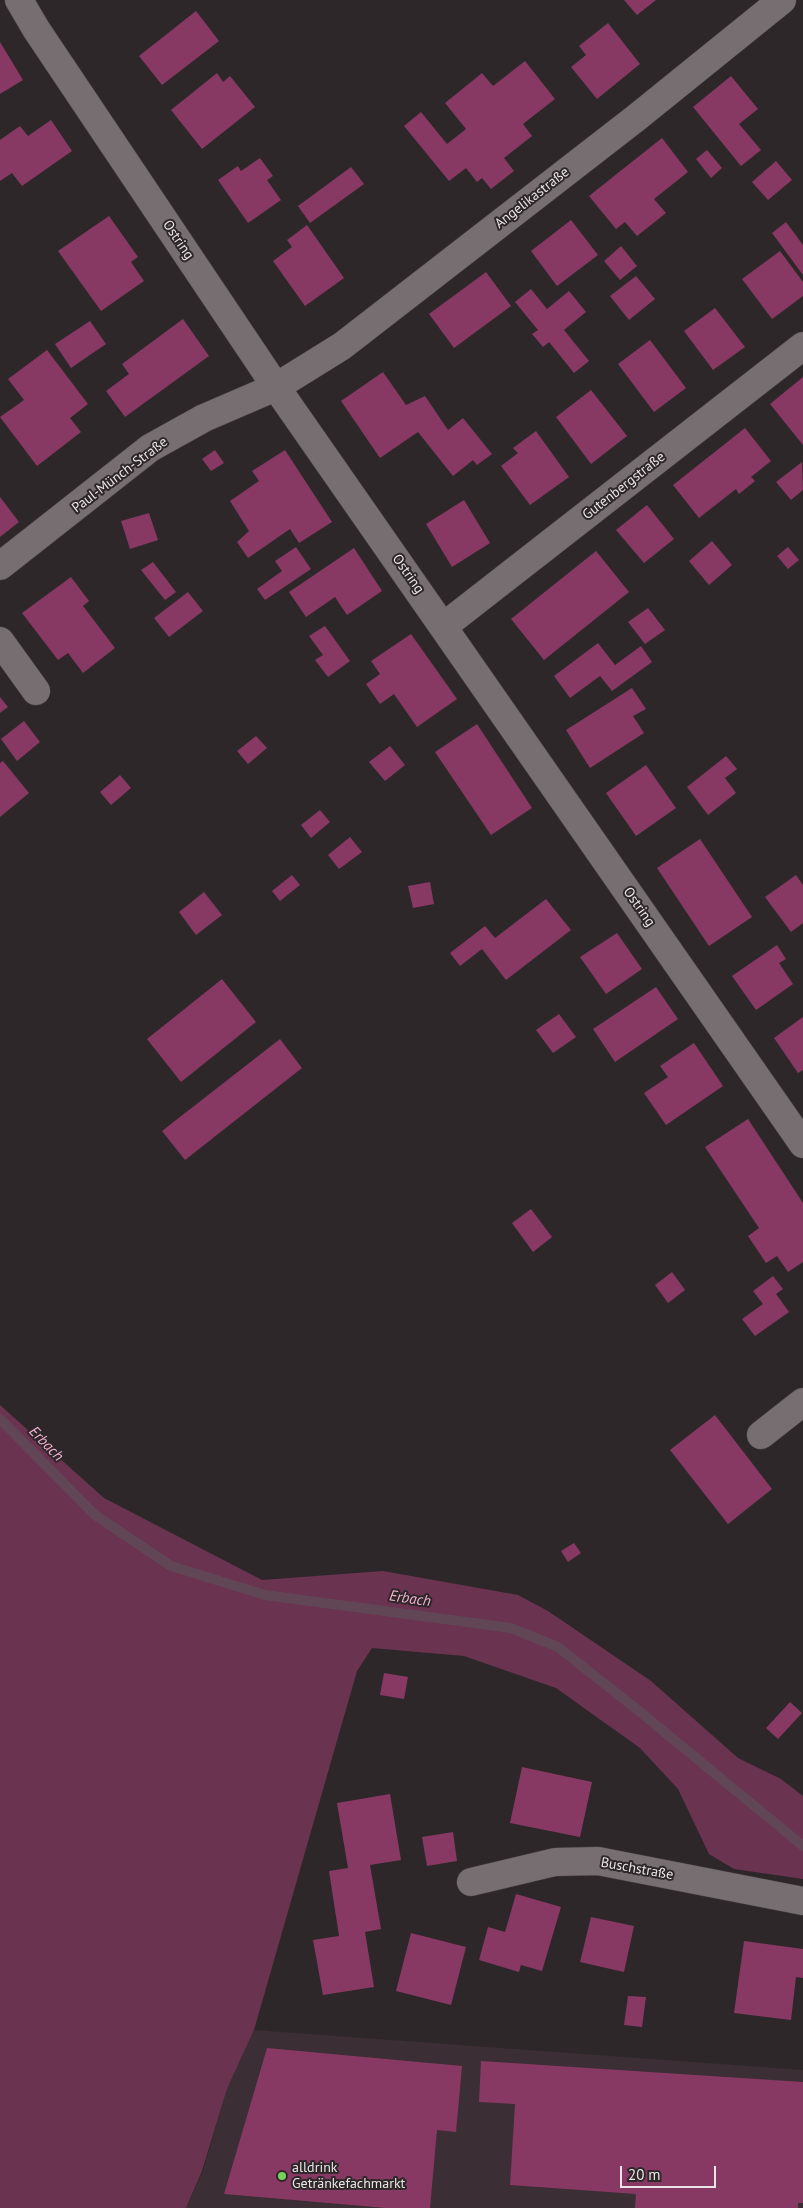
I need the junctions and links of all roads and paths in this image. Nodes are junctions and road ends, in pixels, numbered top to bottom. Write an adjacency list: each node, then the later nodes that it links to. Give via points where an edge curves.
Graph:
1 (19, 0): 4 (street, Ostring)
2 (782, 0): 4 (street, Angelikastraße, via 636,118 342,346)
3 (803, 346): 6 (street, Gutenbergstraße)
4 (276, 387): 5 (street, Paul-Münch-Straße, via 204,418 150,448); 6 (street, Ostring)
5 (0, 566)
6 (444, 626): 9 (street, Ostring)
7 (0, 642): 8 (street)
8 (36, 691)
9 (803, 1144)
10 (803, 1402): 11 (street)
11 (761, 1435)
12 (471, 1882): 13 (street, Buschstraße, via 555,1862 598,1861)
13 (803, 1900)

